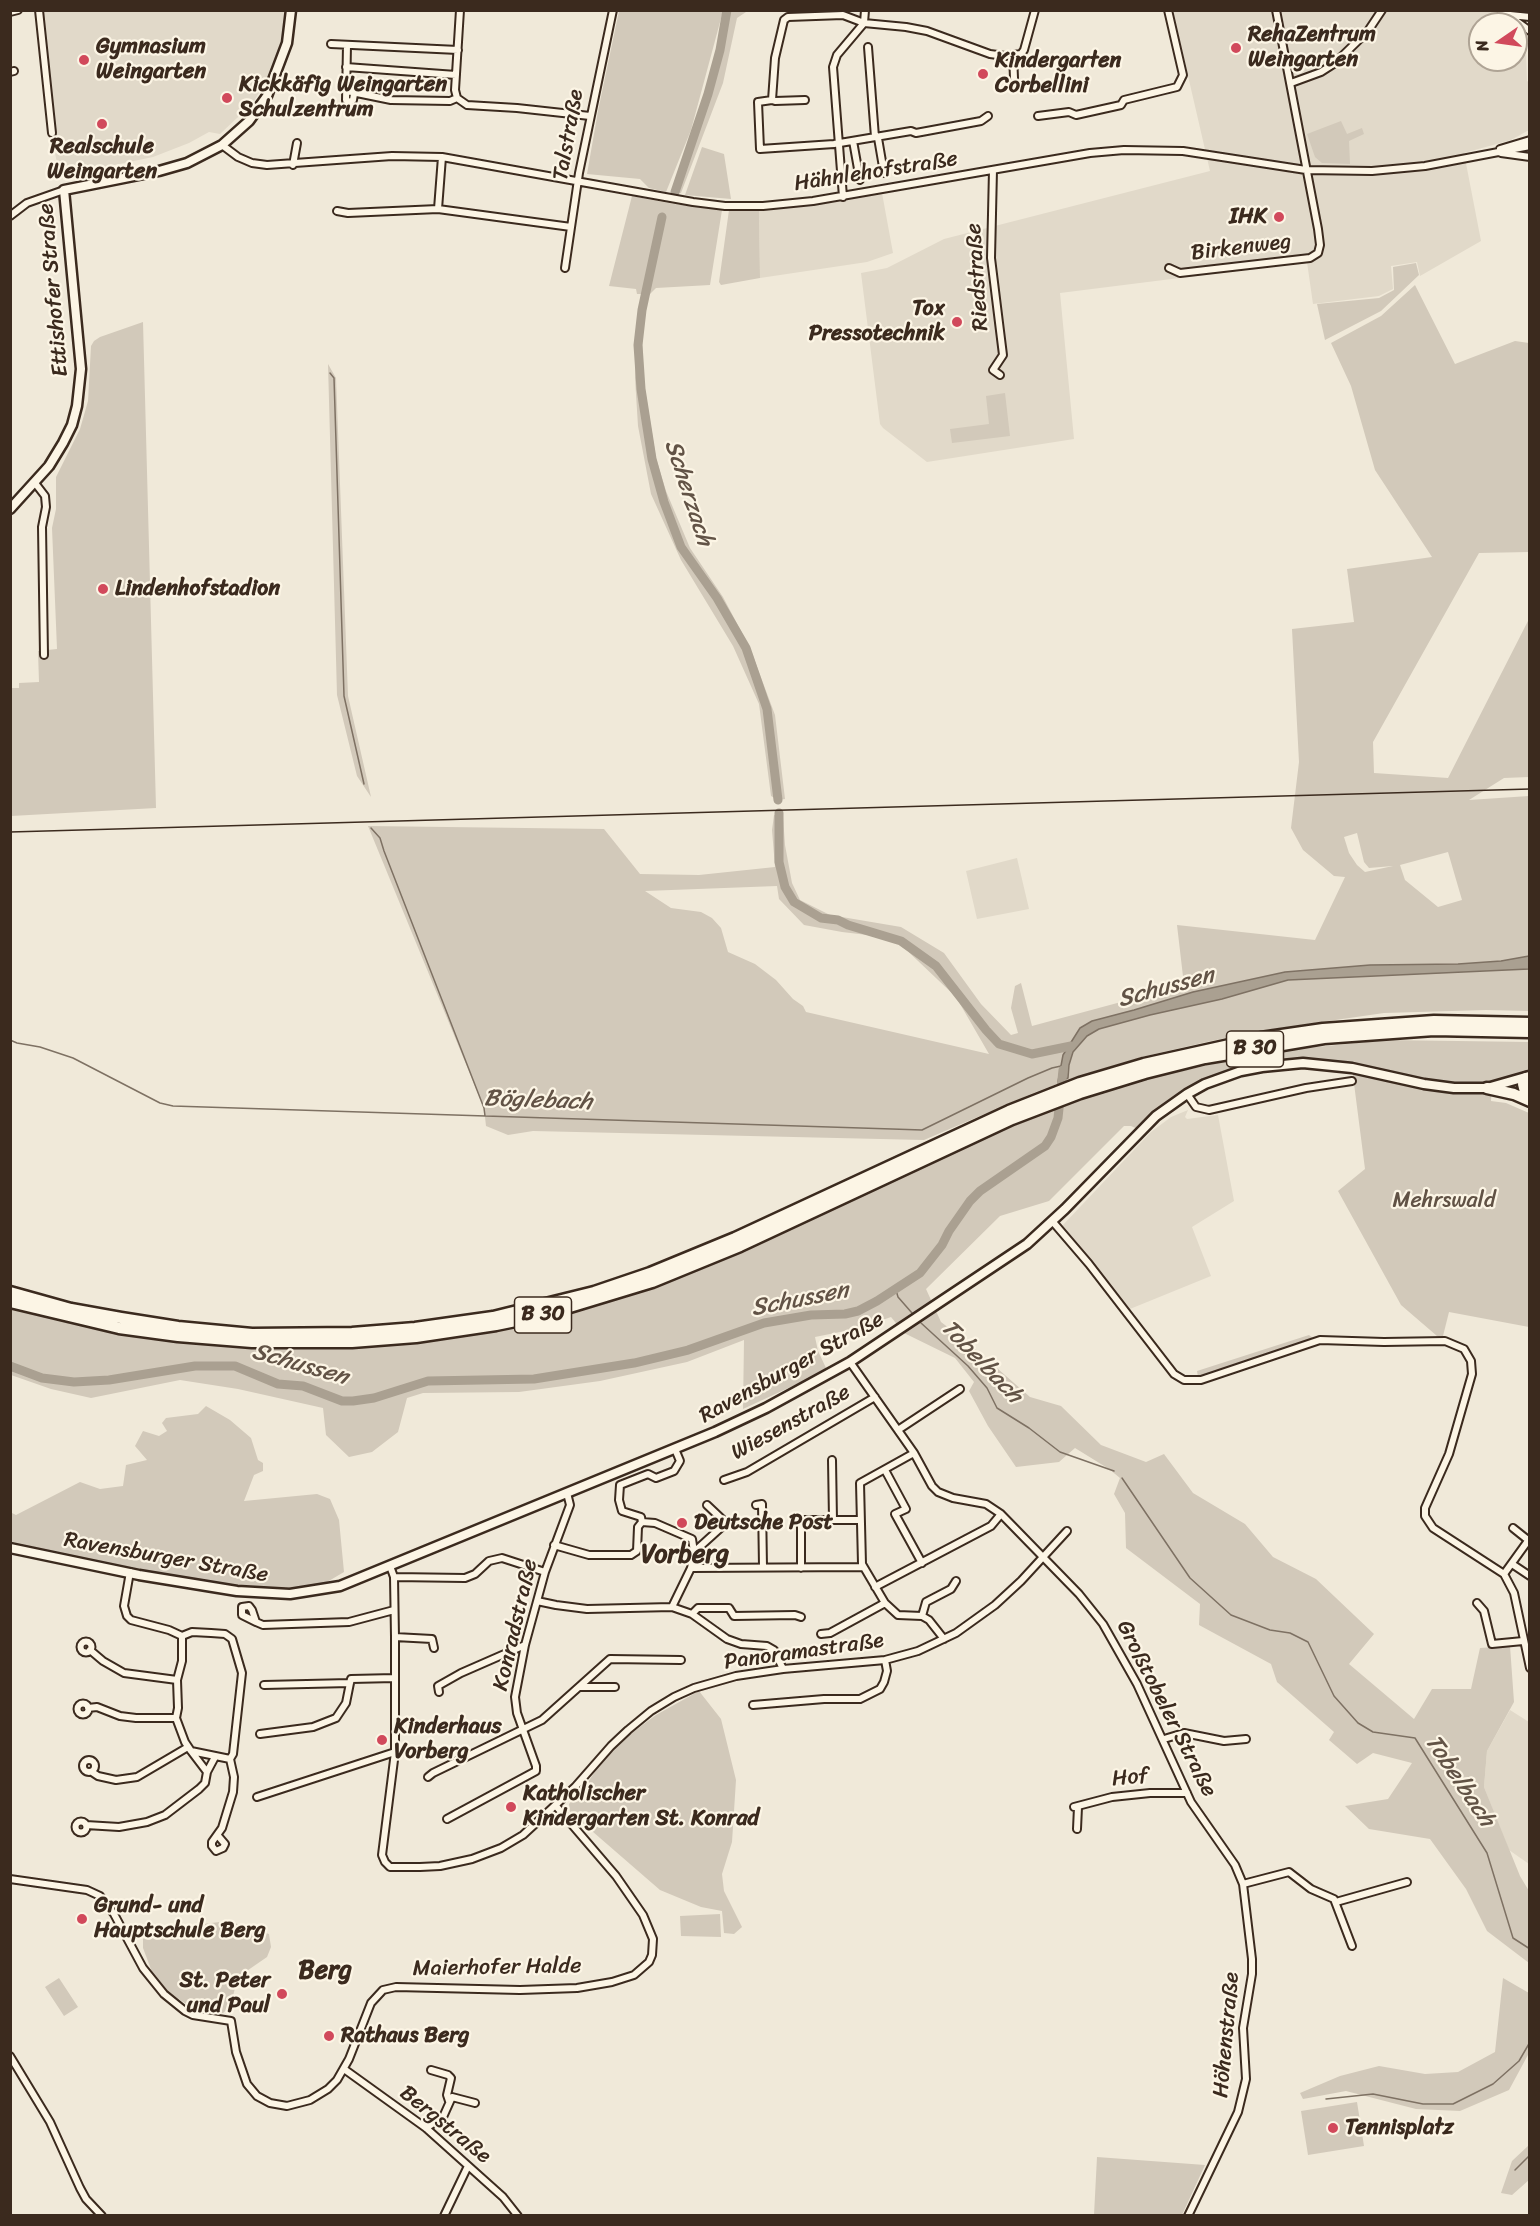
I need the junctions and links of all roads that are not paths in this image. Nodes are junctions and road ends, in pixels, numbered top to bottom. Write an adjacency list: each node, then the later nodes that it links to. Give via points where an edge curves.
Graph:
1 (18, 10): 11 (street)
2 (39, 10): 28 (street)
3 (291, 10): 34 (main road, via 287,43 267,96 249,122)
4 (460, 10): 16 (street)
5 (613, 10): 25 (street, Talstraße)
6 (865, 10): 12 (street)
7 (1035, 10): 17 (street, via 1024,50)
8 (1168, 10): 27 (street, via 1183,75 1177,87 1076,115 1069,112)
9 (1276, 10): 21 (street)
10 (1382, 10): 21 (street, via 1368,31 1335,63)
11 (10, 12)
12 (864, 23): 17 (street, via 912,28 990,54); 23 (street, via 843,15 784,20 773,69); 33 (street, via 833,63)
13 (331, 44): 14 (street)
14 (347, 45): 16 (street); 18 (street)
15 (868, 47): 29 (street)
16 (458, 50): 19 (street)
17 (1013, 55): 20 (street)
18 (346, 67): 19 (street); 22 (street, via 345,86 351,93 411,101)
19 (456, 75): 22 (street)
20 (1014, 78)
21 (1291, 83): 41 (street)
22 (458, 98): 25 (street, via 467,105)
23 (772, 100): 24 (street); 33 (street, via 758,102 760,149)
24 (805, 100)
25 (590, 116): 44 (street, Talstraße)
26 (988, 116): 29 (street, via 955,127)
27 (1038, 116)
28 (52, 133)
29 (876, 137): 31 (street); 42 (street)
30 (1530, 140): 36 (street)
31 (853, 141): 33 (street); 43 (street)
32 (297, 143): 39 (street)
33 (839, 144): 46 (street)
34 (222, 146): 39 (street, Hähnlehofstraße, via 252,163); 45 (main road, via 159,171)
35 (1530, 146): 36 (street)
36 (1491, 153): 38 (street); 41 (street, Hähnlehofstraße, via 1399,170)
37 (442, 157): 39 (street, Hähnlehofstraße, via 392,156); 44 (street, Hähnlehofstraße); 47 (street)
38 (1530, 157)
39 (293, 165)
40 (993, 170): 41 (street, Hähnlehofstraße, via 1098,152 1147,149 1203,153); 46 (street, Hähnlehofstraße); 53 (street, Riedstraße, via 991,258 1003,355 993,370)
41 (1306, 170): 52 (street, Birkenweg, via 1318,229 1318,253 1310,258 1180,273)
42 (884, 173)
43 (860, 180)
44 (578, 182): 46 (street, Hähnlehofstraße, via 725,206 781,205); 50 (street, Talstraße)
45 (64, 190): 49 (street, via 27,203); 54 (main road, Ettishofer Straße, via 80,343 80,388 72,426)
46 (843, 196)
47 (438, 209): 48 (street); 50 (street)
48 (337, 211)
49 (10, 216)
50 (571, 227): 51 (street, Talstraße)
51 (565, 268)
52 (1169, 268)
53 (1000, 375)
54 (35, 483): 55 (main road, Ettishofer Straße); 56 (street, via 45,496 46,507 42,527)
55 (10, 509)
56 (45, 655)
57 (1526, 1021): 61 (highway, B 30, via 1385,1023 1271,1036 1144,1064)
58 (1530, 1032): 61 (highway, B 30, via 1434,1030 1324,1038 1205,1058)
59 (1528, 1080): 62 (main road, Ravensburger Straße); 64 (highway, via 1523,1084)
60 (1352, 1081): 63 (street, via 1209,1110 1196,1107)
61 (1080, 1088): 65 (highway, B 30)
62 (1487, 1088): 63 (main road, Ravensburger Straße, via 1444,1088 1352,1068 1303,1063 1241,1071); 64 (highway)
63 (1187, 1094): 66 (main road, Ravensburger Straße, via 1140,1130)
64 (1530, 1099)
65 (1038, 1104): 67 (highway, B 30, via 973,1126 702,1253 594,1292 493,1317 352,1334 252,1334 178,1328 71,1309); 68 (highway, B 30, via 740,1246 652,1282 562,1310 496,1325 352,1342 252,1342 119,1328)
66 (1053, 1222): 69 (main road, Ravensburger Straße, via 998,1265); 101 (street, via 1174,1374 1184,1380 1201,1380 1320,1340 1444,1341 1460,1347 1468,1354 1472,1374 1449,1454 1425,1516 1433,1528)
67 (10, 1292)
68 (10, 1302)
69 (850, 1362): 71 (street, Großtobeler Straße); 73 (main road, Ravensburger Straße, via 766,1408)
70 (960, 1389): 72 (street)
71 (875, 1397): 72 (street, Großtobeler Straße); 77 (street, Wiesenstraße, via 747,1472)
72 (898, 1430): 74 (street, Großtobeler Straße)
73 (675, 1449): 78 (main road, Ravensburger Straße); 84 (street, via 680,1461 674,1471 656,1478 648,1474 620,1485 622,1511 641,1517)
74 (914, 1453): 76 (street); 81 (street, Großtobeler Straße, via 938,1492 986,1504)
75 (832, 1460): 82 (street)
76 (885, 1470): 83 (street, via 860,1483); 92 (street, via 906,1509 896,1514)
77 (724, 1480)
78 (567, 1493): 88 (street, Konradstraße, via 570,1505); 94 (main road, Ravensburger Straße)
79 (707, 1505): 90 (street, via 726,1523)
80 (756, 1505): 95 (street, via 762,1504)
81 (1001, 1514): 91 (street, Großtobeler Straße); 92 (street, via 991,1526)
82 (833, 1520): 83 (street); 98 (street, via 801,1520)
83 (860, 1520): 96 (street)
84 (642, 1522): 88 (street, via 638,1527 637,1551 631,1555 590,1555); 90 (street, via 655,1523 692,1539)
85 (1513, 1528): 87 (street)
86 (1067, 1531): 91 (street, Panoramastraße)
87 (1529, 1539): 93 (street)
88 (554, 1545): 100 (street, Konradstraße)
89 (10, 1548): 99 (main road, Ravensburger Straße)
90 (694, 1552): 97 (street)
91 (1043, 1558): 118 (street, Panoramastraße, via 995,1605); 139 (street, Großtobeler Straße, via 1103,1624)
92 (922, 1563): 105 (street)
93 (1512, 1564): 101 (street); 102 (street)
94 (390, 1566): 99 (main road, Ravensburger Straße, via 340,1586 290,1594 237,1592); 103 (street)
95 (763, 1567): 97 (street); 98 (street)
96 (863, 1567): 98 (street); 105 (street)
97 (691, 1568): 109 (street)
98 (801, 1568)
99 (130, 1572): 116 (street, via 124,1606 127,1616)
100 (545, 1572): 103 (street, via 502,1558 489,1561 465,1578); 106 (street, Konradstraße)
101 (1504, 1574): 119 (street, via 1514,1593)
102 (1530, 1576)
103 (393, 1577): 110 (street)
104 (956, 1581): 112 (street, via 926,1602)
105 (875, 1587): 107 (street)
106 (537, 1600): 109 (street, via 587,1609); 120 (street, Konradstraße)
107 (885, 1603): 112 (street, via 898,1615); 115 (street, via 830,1633)
108 (1477, 1603): 119 (street, via 1484,1611 1492,1644)
109 (672, 1607): 111 (street)
110 (394, 1610): 114 (street, via 329,1624); 117 (street)
111 (692, 1614): 113 (street, via 698,1608 729,1608 734,1616); 126 (street, via 727,1639 774,1650)
112 (922, 1616): 118 (street)
113 (801, 1617)
114 (256, 1622)
115 (821, 1634)
116 (182, 1636): 128 (street, via 184,1647); 144 (street, via 192,1632 225,1634 235,1643 242,1673)
117 (395, 1637): 121 (street, via 432,1639); 127 (street)
118 (944, 1639): 124 (street, Panoramastraße)
119 (1523, 1641): 125 (street)
120 (525, 1645): 133 (street, via 461,1673 438,1686); 137 (street, Konradstraße, via 515,1697)
121 (434, 1648)
122 (90, 1650): 128 (street, via 124,1673)
123 (681, 1660): 131 (street, via 610,1659)
124 (885, 1660): 126 (street, Panoramastraße); 134 (street, via 887,1671 880,1689 860,1699)
125 (1530, 1668)
126 (783, 1669): 150 (street, Panoramastraße, via 736,1676 674,1697 628,1730)
127 (395, 1678): 129 (street, via 351,1679); 142 (street)
128 (177, 1680): 136 (street)
129 (350, 1683): 130 (street); 138 (street, via 346,1703 336,1718 313,1727)
130 (264, 1685)
131 (580, 1687): 132 (street); 137 (street, via 542,1720)
132 (615, 1687)
133 (440, 1692)
134 (753, 1704)
135 (88, 1708): 136 (street, via 136,1718)
136 (176, 1718): 141 (street)
137 (522, 1730): 147 (street); 151 (street, Konradstraße, via 536,1771)
138 (260, 1734)
139 (1164, 1739): 140 (street, via 1184,1732 1224,1740); 148 (street, Großtobeler Straße)
140 (1245, 1739)
141 (190, 1749): 143 (street); 145 (street, via 137,1776 116,1780); 146 (street)
142 (395, 1752): 149 (street); 150 (street, Panoramastraße, via 382,1855 390,1867 430,1867 483,1855 523,1835)
143 (215, 1757): 144 (street); 146 (street)
144 (230, 1758): 154 (street, via 233,1792)
145 (92, 1772)
146 (207, 1772): 152 (street, via 205,1783 165,1815 119,1827)
147 (428, 1777)
148 (1187, 1793): 153 (street, Hof, via 1112,1797 1076,1807); 157 (street, Großtobeler Straße)
149 (257, 1797)
150 (556, 1806): 161 (street, Maierhofer Halde, via 616,1876 643,1915 653,1939 649,1962 634,1976 577,1988 383,1990 371,2003)
151 (447, 1820)
152 (86, 1825)
153 (1077, 1829)
154 (219, 1837)
155 (10, 1879): 161 (street, Maierhofer Halde, via 87,1890 100,1896 143,1968 164,1994 193,2015 232,2022 236,2052 247,2084 257,2096 287,2106 310,2100 328,2089)
156 (1407, 1882): 158 (street)
157 (1243, 1884): 158 (street, via 1289,1872); 170 (street, Höhenstraße, via 1252,1959 1243,2028 1246,2079 1238,2112)
158 (1336, 1902): 159 (street)
159 (1352, 1946)
160 (10, 2056): 167 (street, via 50,2122 86,2199)
161 (344, 2069): 165 (street, Bergstraße)
162 (431, 2070): 163 (street, via 451,2078)
163 (449, 2102): 164 (street, via 452,2097); 165 (street, via 443,2117)
164 (475, 2103)
165 (426, 2128): 166 (street, Bergstraße)
166 (468, 2166): 168 (street); 169 (street, Bergstraße)
167 (102, 2216)
168 (444, 2216)
169 (518, 2216)
170 (1188, 2216)

